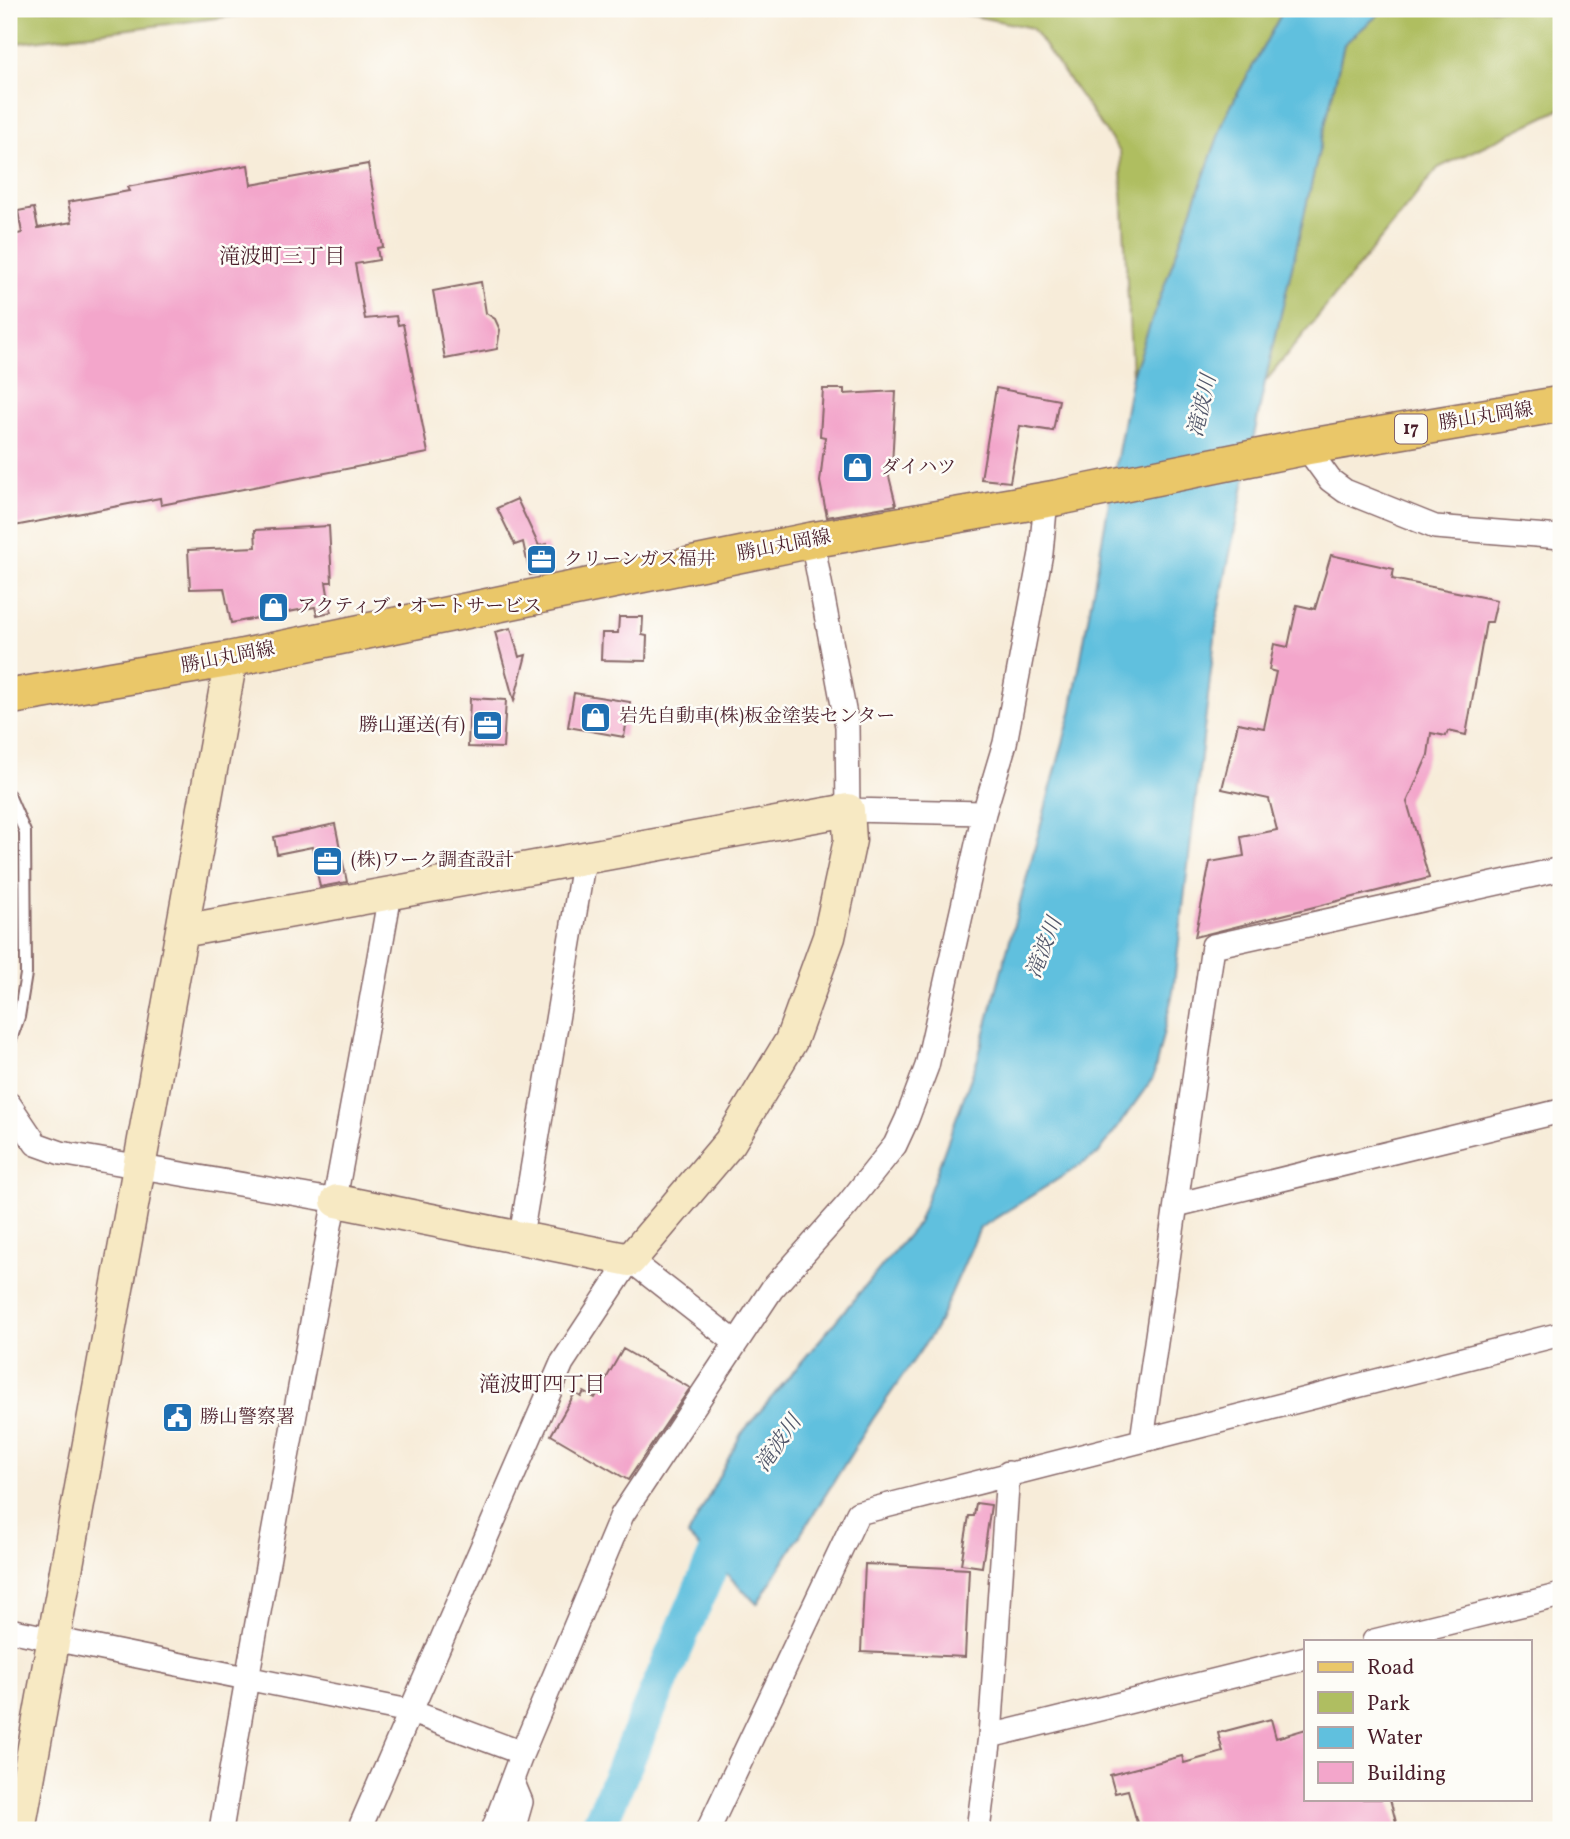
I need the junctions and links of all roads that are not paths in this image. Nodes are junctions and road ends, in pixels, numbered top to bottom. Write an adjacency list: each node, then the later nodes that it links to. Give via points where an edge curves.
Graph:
1 (1561, 404): 2 (main road, 勝山丸岡線 / 17)
2 (1307, 447): 3 (main road, 勝山丸岡線 / 17); 4 (street, via 1330,480 1345,491 1435,527)
3 (1051, 498): 5 (main road, 勝山丸岡線 / 17); 10 (street, via 1005,743)
4 (1561, 537)
5 (812, 540): 6 (main road, 勝山丸岡線 / 17); 9 (street, via 847,726)
6 (231, 659): 7 (main road, 勝山丸岡線 / 17); 14 (street)
7 (9, 697)
8 (9, 795): 15 (lane, via 25,832 26,974)
9 (848, 810): 10 (street); 11 (street); 22 (street, via 850,840 829,937 791,1041 730,1142)
10 (985, 813): 24 (street, via 927,1066 894,1145 772,1290)
11 (584, 858): 13 (street); 21 (street)
12 (1561, 869): 20 (street, via 1213,946)
13 (390, 894): 14 (street); 19 (street)
14 (182, 931): 18 (street)
15 (9, 1045)
16 (9, 1104): 18 (street, via 36,1144 61,1153)
17 (1561, 1111): 20 (street)
18 (140, 1165): 19 (street); 29 (street)
19 (337, 1201): 21 (street); 32 (street)
20 (1176, 1205): 25 (street)
21 (521, 1236): 22 (street)
22 (630, 1260): 24 (street); 33 (street, via 562,1363)
23 (1561, 1335): 25 (street)
24 (735, 1342): 35 (street, via 622,1514)
25 (1142, 1440): 26 (street)
26 (1008, 1474): 34 (street); 42 (street, via 858,1513)
27 (1561, 1595): 30 (street)
28 (9, 1630): 29 (street)
29 (54, 1637): 32 (street); 37 (street)
30 (1378, 1640)
31 (1304, 1658): 34 (street)
32 (246, 1678): 33 (street); 38 (street)
33 (409, 1711): 35 (street); 39 (street)
34 (990, 1736): 43 (street)
35 (522, 1753): 36 (street)
36 (512, 1780): 40 (street); 41 (street, via 521,1802)
37 (19, 1830)
38 (221, 1830)
39 (359, 1830)
40 (493, 1830)
41 (513, 1830)
42 (708, 1830)
43 (978, 1830)

